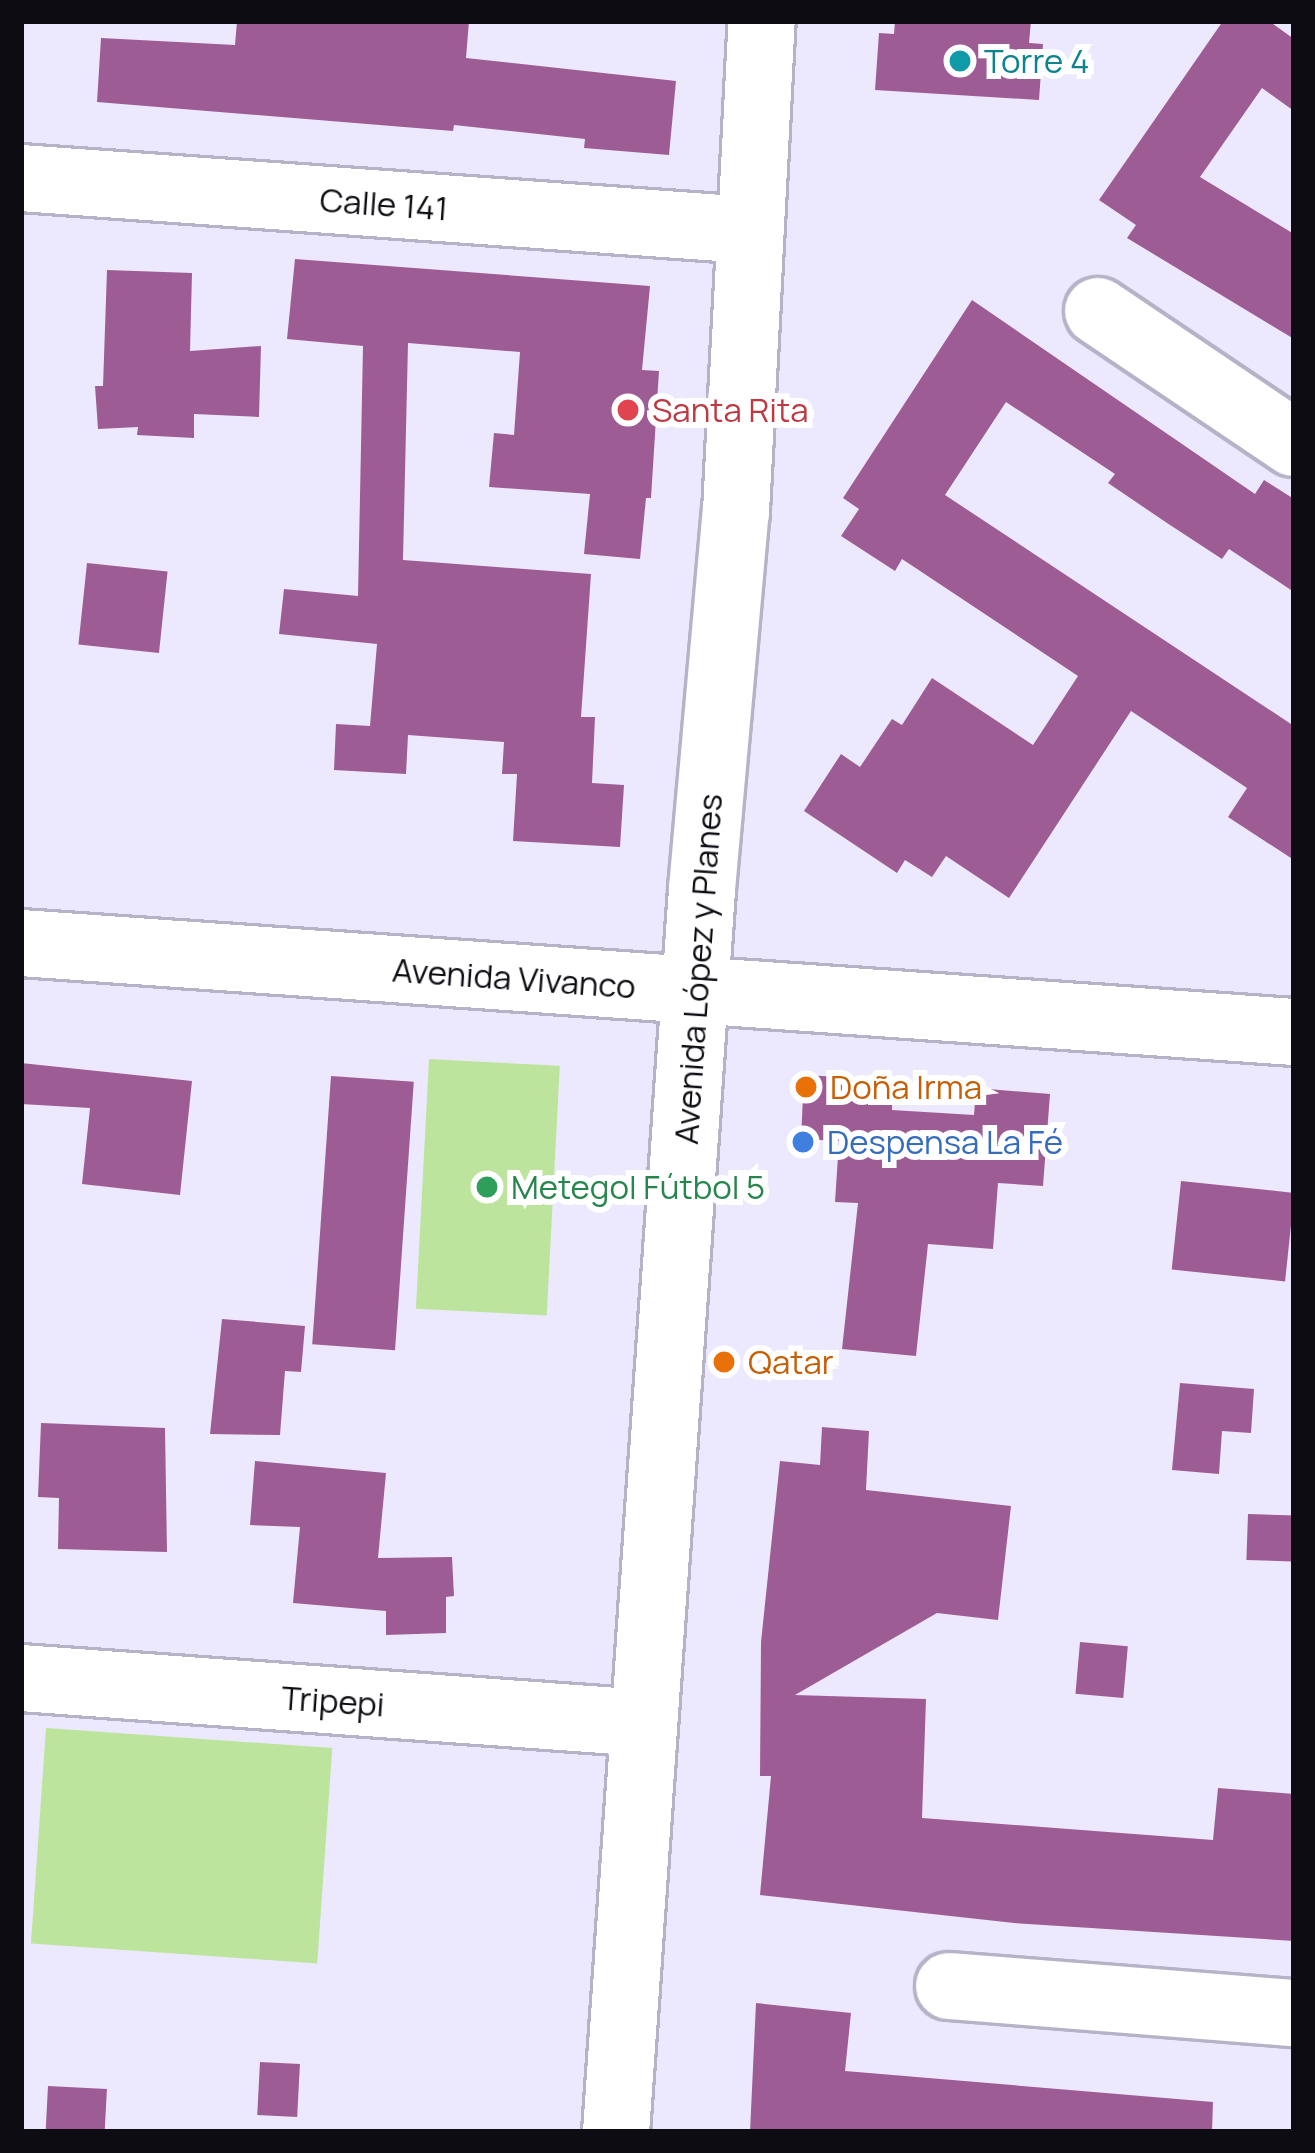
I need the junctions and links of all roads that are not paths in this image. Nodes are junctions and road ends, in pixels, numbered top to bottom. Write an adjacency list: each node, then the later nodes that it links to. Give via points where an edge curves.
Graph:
1 (762, 21): 3 (main road, Avenida López y Planes)
2 (21, 178): 3 (main road, Calle 141)
3 (748, 230): 7 (main road, Avenida López y Planes, via 736,512)
4 (1098, 311): 5 (main road)
5 (1294, 443)
6 (21, 943): 7 (main road, Avenida Vivanco)
7 (695, 990): 8 (main road, Avenida Vivanco); 10 (main road, Avenida López y Planes)
8 (1294, 1032)
9 (21, 1678): 10 (main road, Tripepi)
10 (644, 1723): 13 (main road, Avenida López y Planes)
11 (949, 1986): 12 (main road)
12 (1294, 2013)
13 (616, 2132)

